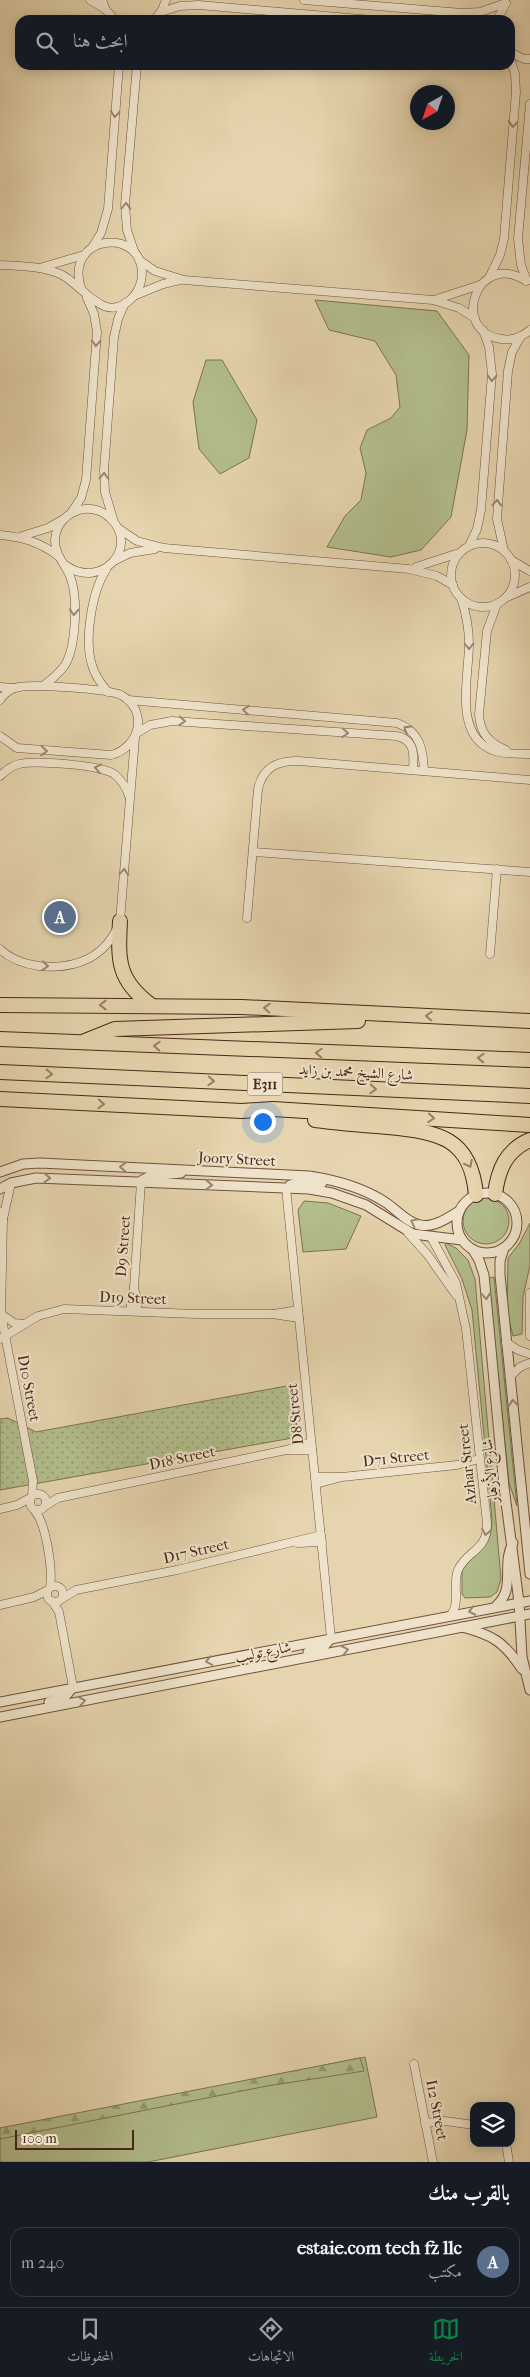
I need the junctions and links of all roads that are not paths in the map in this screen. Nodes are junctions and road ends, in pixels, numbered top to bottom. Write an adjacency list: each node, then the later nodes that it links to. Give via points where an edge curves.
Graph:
1 (90, 0): 6 (street)
2 (102, 0): 6 (street)
3 (166, 0): 7 (street)
4 (304, 0): 5 (street, via 462,13 480,12)
5 (508, 2): 11 (street)
6 (106, 10): 8 (street)
7 (161, 12): 9 (street); 10 (street, via 199,5)
8 (110, 15)
9 (158, 15)
10 (314, 15)
11 (500, 15)
12 (515, 54): 13 (street)
13 (530, 59)
14 (119, 70): 19 (street, one-way to 19, via 108,209)
15 (137, 70): 21 (street, one-way to 15, via 127,230 126,205)
16 (514, 70): 24 (street, one-way to 24, via 516,92 504,239)
17 (530, 104): 18 (street)
18 (529, 127): 26 (street, via 518,239)
19 (93, 246): 20 (street); 21 (street, via 110,242 128,247)
20 (84, 255): 23 (street); 28 (street, via 78,271)
21 (137, 257): 25 (street, via 155,271); 30 (street, via 142,280)
22 (0, 265): 23 (street)
23 (38, 268): 28 (street, via 61,274)
24 (489, 278): 26 (street, via 508,274); 27 (street)
25 (184, 280): 30 (street, via 163,284); 31 (street)
26 (528, 283)
27 (480, 286): 31 (street); 33 (street, via 473,301)
28 (81, 288): 29 (street)
29 (86, 296): 32 (street, via 109,307); 37 (street, one-way to 37, via 96,323 86,480 81,498)
30 (133, 297): 32 (street)
31 (433, 300): 33 (street, via 459,308)
32 (125, 303): 38 (street, one-way to 32, via 104,492 104,470 114,337)
33 (475, 318): 34 (street)
34 (483, 330): 36 (street, via 489,336 505,340); 41 (street, one-way to 41, via 492,374 481,510 477,529)
35 (530, 330): 36 (street)
36 (521, 336): 43 (street, one-way to 36, via 497,519 508,371 512,352)
37 (68, 515): 38 (street, via 91,509 105,514); 40 (street, via 43,530); 45 (street, via 55,536)
38 (116, 526): 42 (street, via 137,541); 47 (street, via 120,548)
39 (0, 535): 40 (street)
40 (17, 536): 45 (street)
41 (468, 546): 43 (street, via 490,544); 44 (street)
42 (164, 548): 47 (street, via 130,553); 50 (street)
43 (504, 551): 46 (street)
44 (461, 552): 50 (street); 52 (street, via 453,564)
45 (59, 556): 48 (street)
46 (511, 560): 51 (street); 55 (street, via 515,576)
47 (114, 561): 49 (street)
48 (65, 565): 49 (street, via 81,574); 57 (street, one-way to 57, via 74,590 72,646 65,665)
49 (108, 568): 60 (street, via 94,597 90,655 94,671)
50 (409, 568): 52 (street, via 437,576)
51 (530, 571)
52 (453, 586): 54 (street)
53 (530, 587): 55 (street)
54 (461, 598): 56 (street, via 474,606); 65 (street, one-way to 65, via 469,636 469,726 485,746 499,752)
55 (506, 598): 56 (street)
56 (497, 604): 65 (street, via 487,631 479,718 488,740)
57 (42, 686): 59 (street); 60 (street)
58 (0, 687): 59 (street)
59 (15, 688): 61 (street)
60 (108, 692): 62 (street)
61 (0, 700)
62 (128, 700): 64 (street, via 136,713); 68 (street, one-way to 62, via 419,740 410,729 397,723)
63 (0, 736): 64 (street, one-way to 64, via 17,748 103,755 125,750)
64 (136, 736): 67 (street, one-way to 67, via 150,725 172,721 396,736 408,741 412,747); 71 (street)
65 (513, 752): 66 (street)
66 (530, 754)
67 (413, 770): 68 (street); 72 (street, via 299,761 275,764 260,781)
68 (424, 771): 70 (street)
69 (0, 776): 71 (street, one-way to 69, via 124,784 116,775 92,766 21,764)
70 (530, 780)
71 (130, 800): 76 (street, one-way to 71)
72 (253, 852): 73 (street); 75 (street)
73 (497, 869): 74 (street); 78 (street)
74 (530, 872)
75 (247, 918)
76 (120, 921): 77 (street, one-way to 76, via 28,964 77,964 101,952 113,938); 80 (highway, via 119,952 124,979)
77 (0, 949)
78 (490, 954)
79 (0, 1005): 80 (highway, one-way to 79)
80 (152, 1006): 81 (highway, one-way to 80)
81 (386, 1014): 82 (highway, one-way to 81); 84 (highway, via 357,1021 115,1029)
82 (530, 1021)
83 (0, 1039): 84 (highway, شارع الشيخ محمد بن زايد / E311)
84 (81, 1042): 85 (highway, شارع الشيخ محمد بن زايد / E311, one-way to 84)
85 (530, 1060)
86 (0, 1072): 87 (highway, شارع الشيخ محمد بن زايد / E311, one-way to 87)
87 (530, 1096)
88 (0, 1099): 89 (highway, one-way to 89)
89 (242, 1111): 90 (highway, one-way to 90, via 273,1109); 99 (highway, one-way to 99, via 436,1133 457,1147 468,1160)
90 (530, 1124)
91 (530, 1140): 100 (highway, via 516,1148 502,1165 497,1175)
92 (185, 1170): 93 (street, Joory Street, one-way to 93, via 32,1163); 94 (street, Joory Street, via 309,1176); 95 (street, via 174,1176 150,1176)
93 (0, 1172)
94 (334, 1181): 97 (street, via 297,1183); 101 (street, Joory Street, via 362,1190)
95 (140, 1182): 96 (street, Joory Street, one-way to 95, via 36,1178); 97 (street, Joory Street, one-way to 97); 112 (street, D9 Street, via 134,1288 137,1299)
96 (11, 1183): 98 (street, Joory Street); 103 (street, D10 Street)
97 (286, 1188): 104 (street, Joory Street, via 332,1193 366,1205); 114 (street, D8 Street)
98 (0, 1189)
99 (476, 1194): 100 (street); 102 (street)
100 (495, 1194): 108 (street, شارع الأزهار, via 507,1200 516,1216 516,1230)
101 (392, 1206): 102 (street, Joory Street, one-way to 101, via 440,1222 424,1226 412,1222); 104 (street)
102 (459, 1211): 107 (street, via 457,1226)
103 (1, 1215): 113 (street, D10 Street)
104 (385, 1216): 105 (street, Joory Street)
105 (407, 1232): 106 (street, Joory Street); 111 (street, Azhar Street)
106 (430, 1237): 107 (street, Joory Street); 111 (street, Azhar Street, via 453,1276)
107 (462, 1240): 109 (street, شارع الأزهار)
108 (504, 1248): 109 (street, via 489,1253); 118 (street, شارع الأزهار, via 500,1275)
109 (473, 1250): 135 (street, شارع الأزهار, one-way to 135, via 480,1260 485,1284 504,1487)
110 (530, 1293): 116 (street)
111 (458, 1298): 123 (street, Azhar Street, via 468,1339)
112 (133, 1311): 114 (street, D19 Street); 115 (street, D19 Street, via 58,1309)
113 (1, 1314): 115 (street, via 14,1323); 117 (street, D10 Street)
114 (299, 1314): 122 (street, D8 Street)
115 (24, 1324): 117 (street, D19 Street)
116 (530, 1336)
117 (2, 1338): 125 (street, D10 Street)
118 (506, 1342): 119 (street); 121 (street, شارع الأزهار)
119 (530, 1354)
120 (530, 1363): 121 (street)
121 (510, 1377): 137 (street, شارع الأزهار, one-way to 121)
122 (312, 1446): 124 (street, D8 Street); 128 (street, D18 Street)
123 (479, 1463): 124 (street, D71 Street); 150 (street, Azhar Street, one-way to 150, via 486,1534 482,1545 463,1562 457,1573 456,1602)
124 (315, 1480): 134 (street, D8 Street)
125 (33, 1481): 126 (street, D10 Street); 127 (street, D10 Street)
126 (42, 1495): 127 (street); 128 (street, D18 Street); 130 (street, via 46,1500)
127 (31, 1497): 129 (street); 132 (street, via 29,1502)
128 (58, 1498): 130 (street, D18 Street)
129 (17, 1506): 131 (street); 132 (street)
130 (44, 1507): 132 (street); 133 (street)
131 (0, 1509)
132 (33, 1509): 133 (street)
133 (41, 1520): 136 (street)
134 (321, 1538): 140 (street, D17 Street); 153 (street, D8 Street)
135 (513, 1543): 145 (street, شارع الأزهار); 147 (street, via 507,1557 508,1588)
136 (51, 1572): 138 (street); 139 (street)
137 (530, 1574)
138 (60, 1587): 139 (street); 140 (street, D17 Street); 142 (street, via 64,1592)
139 (49, 1588): 141 (street); 143 (street, via 47,1596)
140 (76, 1590): 142 (street, D17 Street)
141 (34, 1597): 143 (street); 146 (street)
142 (62, 1599): 143 (street); 148 (street)
143 (51, 1601): 148 (street)
144 (530, 1601): 145 (street, شارع توليب)
145 (520, 1602): 147 (street, شارع توليب); 151 (street, شارع الأزهار)
146 (0, 1605)
147 (496, 1606): 150 (street, شارع توليب, one-way to 150)
148 (59, 1612): 156 (street)
149 (530, 1614): 151 (street, شارع توليب)
150 (451, 1615): 153 (street, شارع توليب)
151 (520, 1616): 152 (street, شارع توليب); 155 (street, شارع الأزهار)
152 (459, 1626): 154 (street, شارع توليب, one-way to 152); 155 (street, via 485,1633 500,1642)
153 (331, 1638): 154 (street, via 319,1650 287,1656); 156 (street, شارع توليب, one-way to 156)
154 (278, 1664): 159 (street, شارع توليب, one-way to 154)
155 (525, 1673): 157 (street, شارع الأزهار)
156 (73, 1688): 158 (street, شارع توليب); 159 (street, via 61,1699 29,1706)
157 (530, 1690)
158 (0, 1702)
159 (20, 1713): 160 (street, شارع توليب)
160 (0, 1717)
161 (414, 2064): 162 (street, I12 Street)
162 (426, 2123): 163 (street, via 445,2120); 165 (street, I12 Street)
163 (470, 2124)
164 (507, 2147): 166 (street)
165 (433, 2162)
166 (509, 2162)

